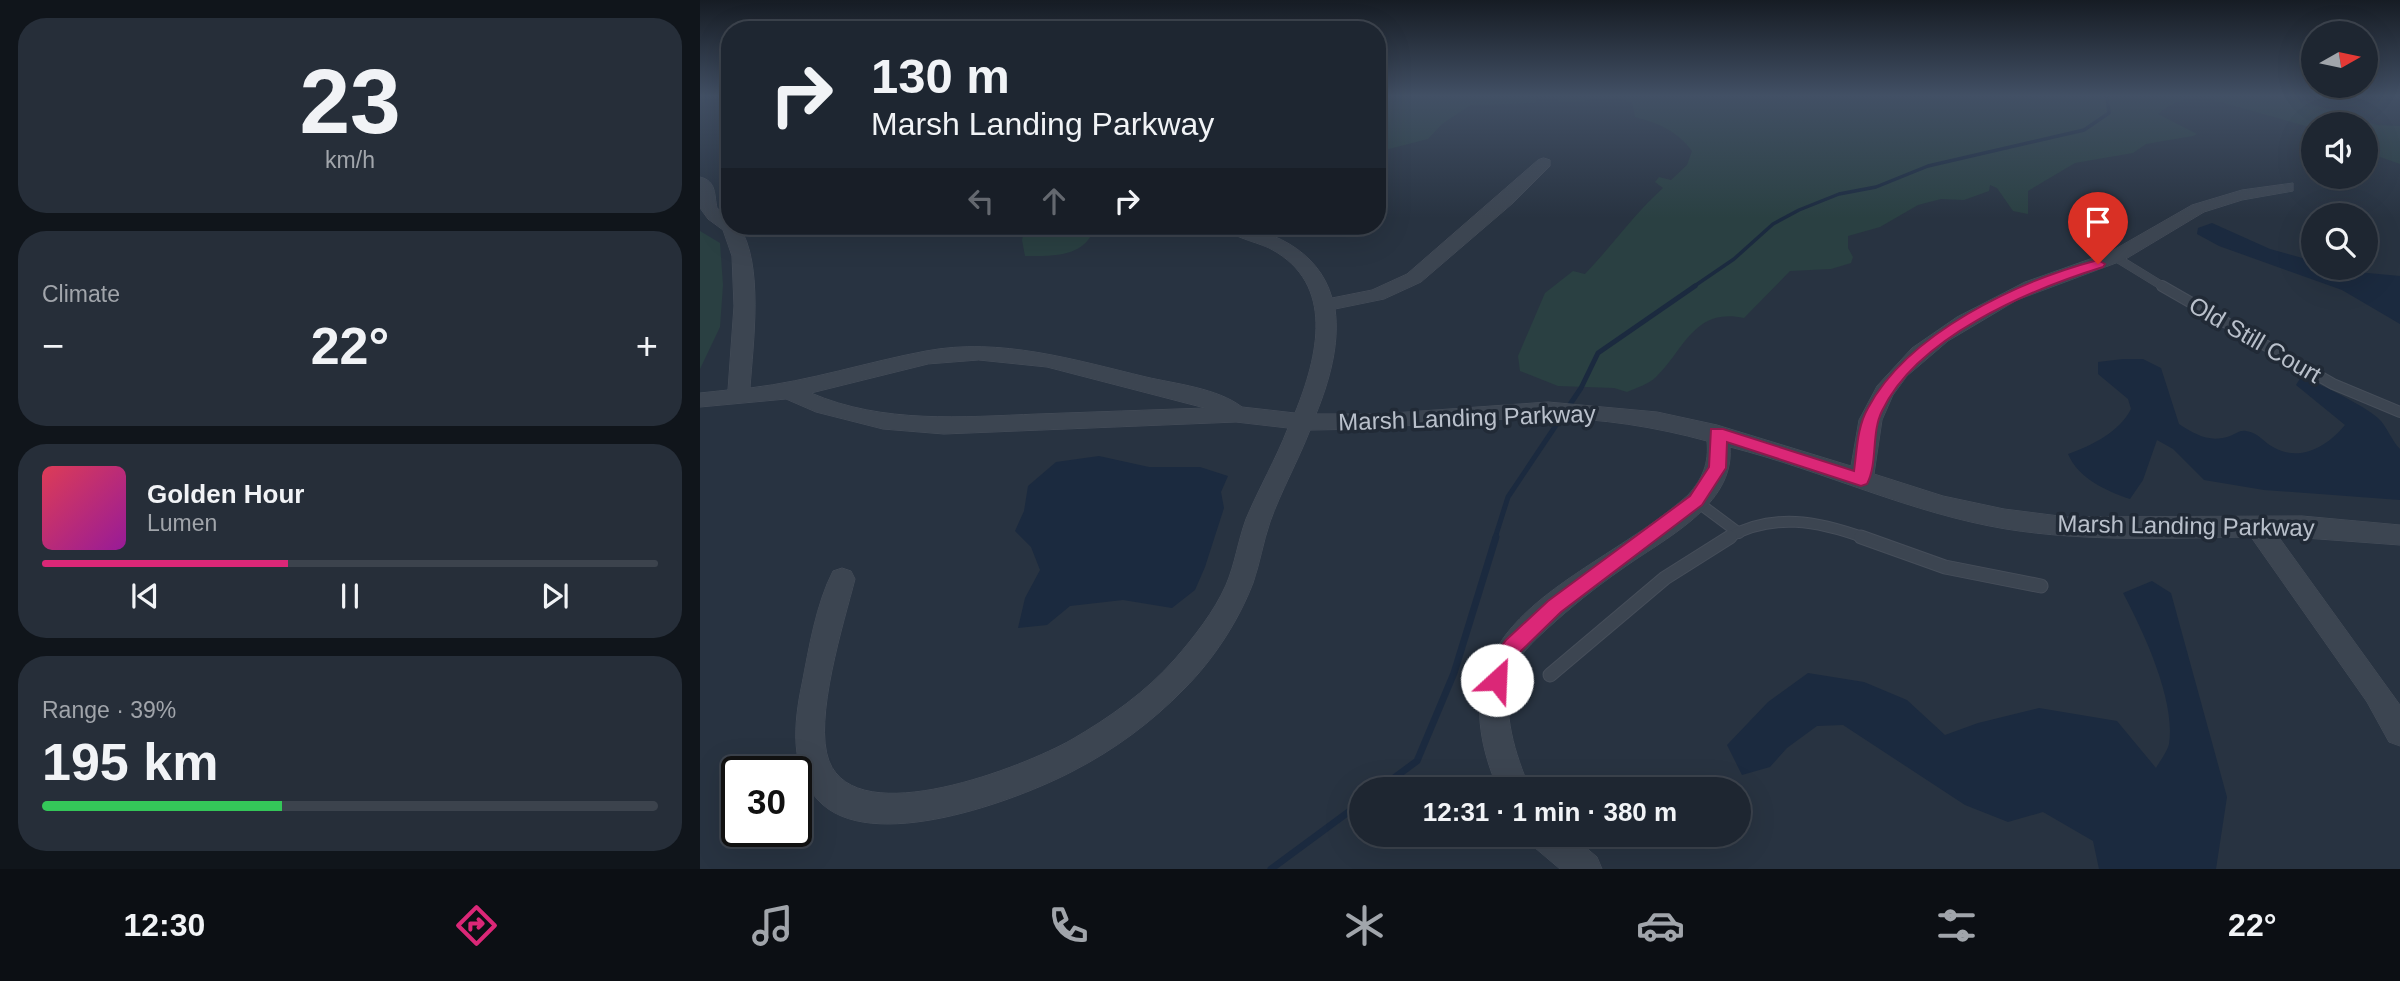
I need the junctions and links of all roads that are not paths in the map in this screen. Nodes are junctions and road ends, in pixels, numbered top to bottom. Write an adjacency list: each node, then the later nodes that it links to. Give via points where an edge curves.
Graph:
1 (1544, 163): 8 (street, via 1414,278 1377,295)
2 (700, 182): 4 (street, via 707,190 706,207)
3 (2287, 187): 7 (street, via 2191,211)
4 (721, 220)
5 (737, 235): 10 (street, via 743,294)
6 (1254, 235): 8 (street, via 1303,264 1319,286)
7 (2115, 257): 12 (lane, Old Still Court, via 2322,378); 16 (street, via 2004,299 1917,355 1888,386 1874,410)
8 (1324, 305): 14 (street, via 1323,359)
9 (788, 391): 10 (street, Marsh Landing Parkway); 13 (street, via 824,407 883,421 944,426); 13 (street, Marsh Landing Parkway, via 928,357 979,353 1048,359 1190,395)
10 (738, 396): 11 (street, Marsh Landing Parkway)
11 (700, 400)
12 (2400, 412)
13 (1236, 414): 14 (street, Marsh Landing Parkway)
14 (1302, 422): 15 (street, Marsh Landing Parkway, via 1379,422 1548,410 1657,420); 21 (street, via 1261,514 1231,603 1191,661 1131,717 1088,746 1010,784 968,797 892,809 865,806 826,785 815,768 812,711)
15 (1717, 433): 16 (street, Marsh Landing Parkway); 17 (street, via 1717,468)
16 (1861, 480): 18 (street, Marsh Landing Parkway, via 1942,505 2067,527)
17 (1696, 500): 19 (lane); 25 (street, via 1555,607 1502,661 1496,716 1499,747)
18 (2256, 525): 20 (street, Marsh Landing Parkway); 24 (street)
19 (1739, 533): 22 (lane, via 1774,521 1811,523 1933,563); 23 (lane, via 1675,572)
20 (2400, 535)
21 (842, 579)
22 (2041, 586)
23 (1550, 675)
24 (2400, 732)
25 (1510, 777)
26 (1560, 847): 27 (street)
27 (1585, 869)

